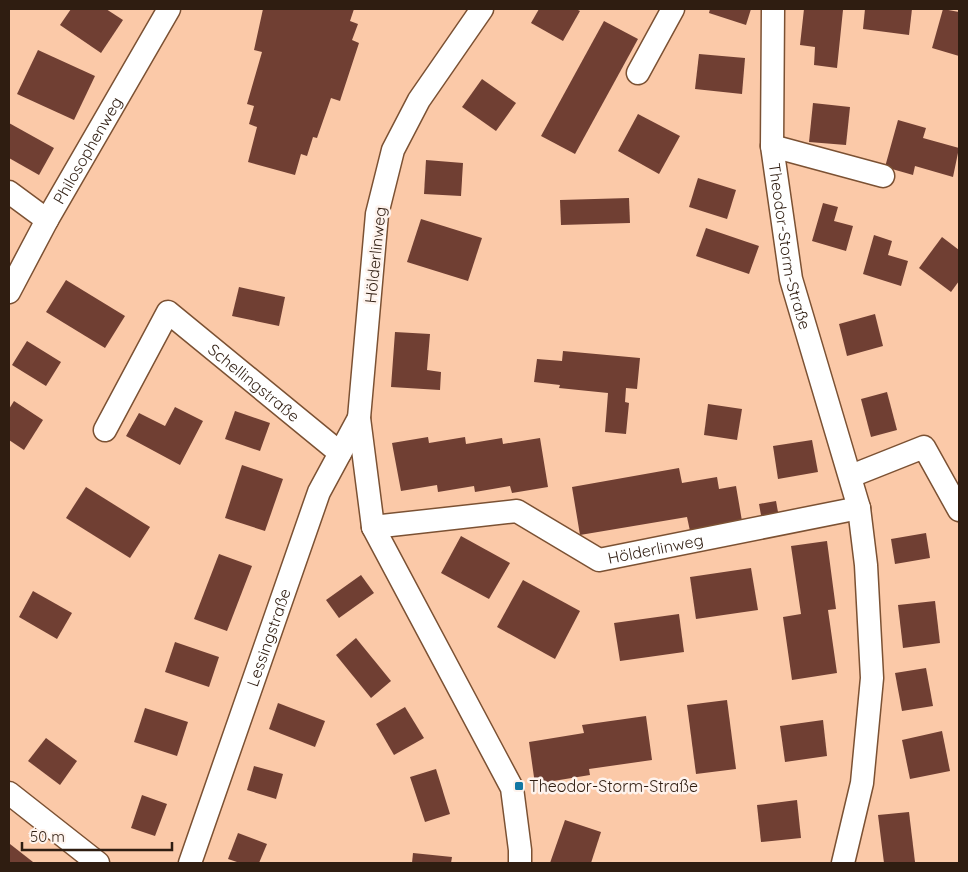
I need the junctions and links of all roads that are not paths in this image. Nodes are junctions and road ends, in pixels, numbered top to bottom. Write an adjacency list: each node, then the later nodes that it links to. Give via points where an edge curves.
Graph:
1 (170, 9): 9 (street, Philosophenweg)
2 (482, 9): 11 (street, Hölderlinweg, via 419,100 393,150 377,214)
3 (673, 9): 5 (street)
4 (773, 9): 6 (street, Theodor-Storm-Straße)
5 (638, 73)
6 (772, 146): 7 (street); 14 (street, Theodor-Storm-Straße, via 791,280)
7 (883, 176)
8 (9, 192): 9 (street)
9 (47, 220): 10 (street, Philosophenweg)
10 (9, 292)
11 (359, 418): 13 (street, Lessingstraße); 17 (street, Hölderlinweg)
12 (105, 430): 13 (street, Schellingstraße, via 168,312)
13 (340, 453): 20 (street, Lessingstraße, via 319,492)
14 (851, 476): 15 (street, Theodor-Storm-Straße); 16 (street, via 924,447)
15 (859, 508): 17 (street, Hölderlinweg, via 599,560 517,511); 22 (street, Theodor-Storm-Straße, via 866,565 872,678 862,783)
16 (959, 510)
17 (373, 526): 21 (street, Hölderlinweg, via 512,788)
18 (9, 793): 19 (street)
19 (98, 863)
20 (190, 863)
21 (520, 863)
22 (843, 863)

